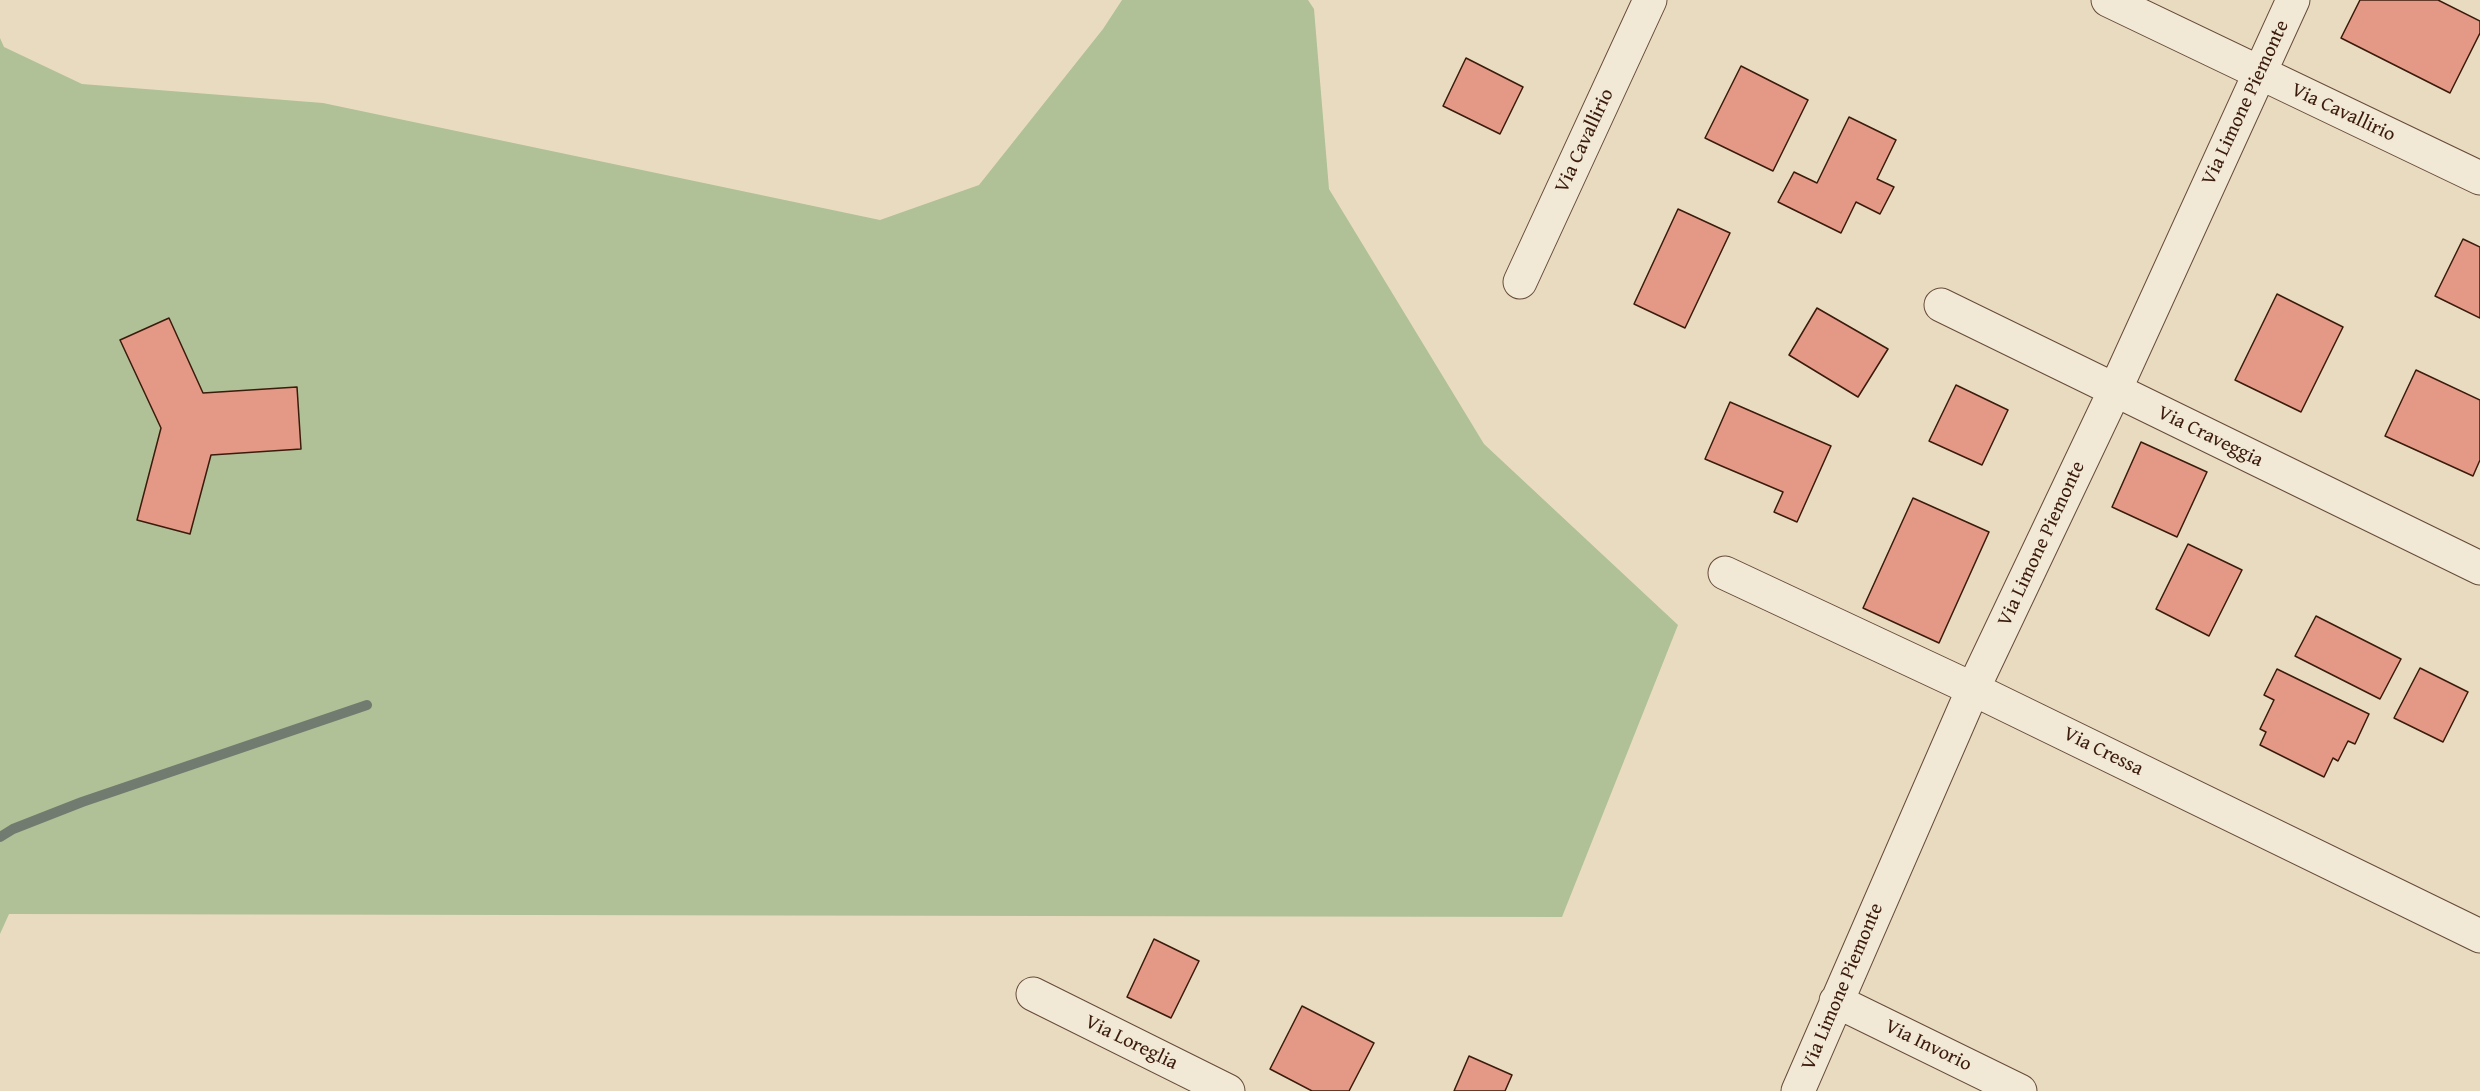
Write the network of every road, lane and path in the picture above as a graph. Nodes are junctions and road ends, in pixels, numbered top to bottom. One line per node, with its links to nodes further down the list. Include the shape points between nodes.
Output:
1 (1650, 0): 6 (street, Via Cavallirio)
2 (2108, 0): 4 (street, Via Cavallirio)
3 (2293, 0): 4 (street, Via Limone Piemonte)
4 (2259, 74): 5 (street, Via Cavallirio); 8 (street, Via Limone Piemonte)
5 (2480, 178)
6 (1520, 282)
7 (1941, 305): 8 (street, Via Craveggia)
8 (2115, 390): 9 (street, Via Craveggia); 11 (street, Via Limone Piemonte)
9 (2480, 568)
10 (1725, 573): 11 (street, Via Cressa)
11 (1973, 689): 12 (street, Via Cressa); 14 (street, Via Limone Piemonte)
12 (2480, 936)
13 (1033, 994): 15 (street, Via Loreglia)
14 (1836, 1001): 16 (street, Via Limone Piemonte); 17 (street, Via Invorio)
15 (1228, 1091)
16 (1798, 1091)
17 (2020, 1091)

